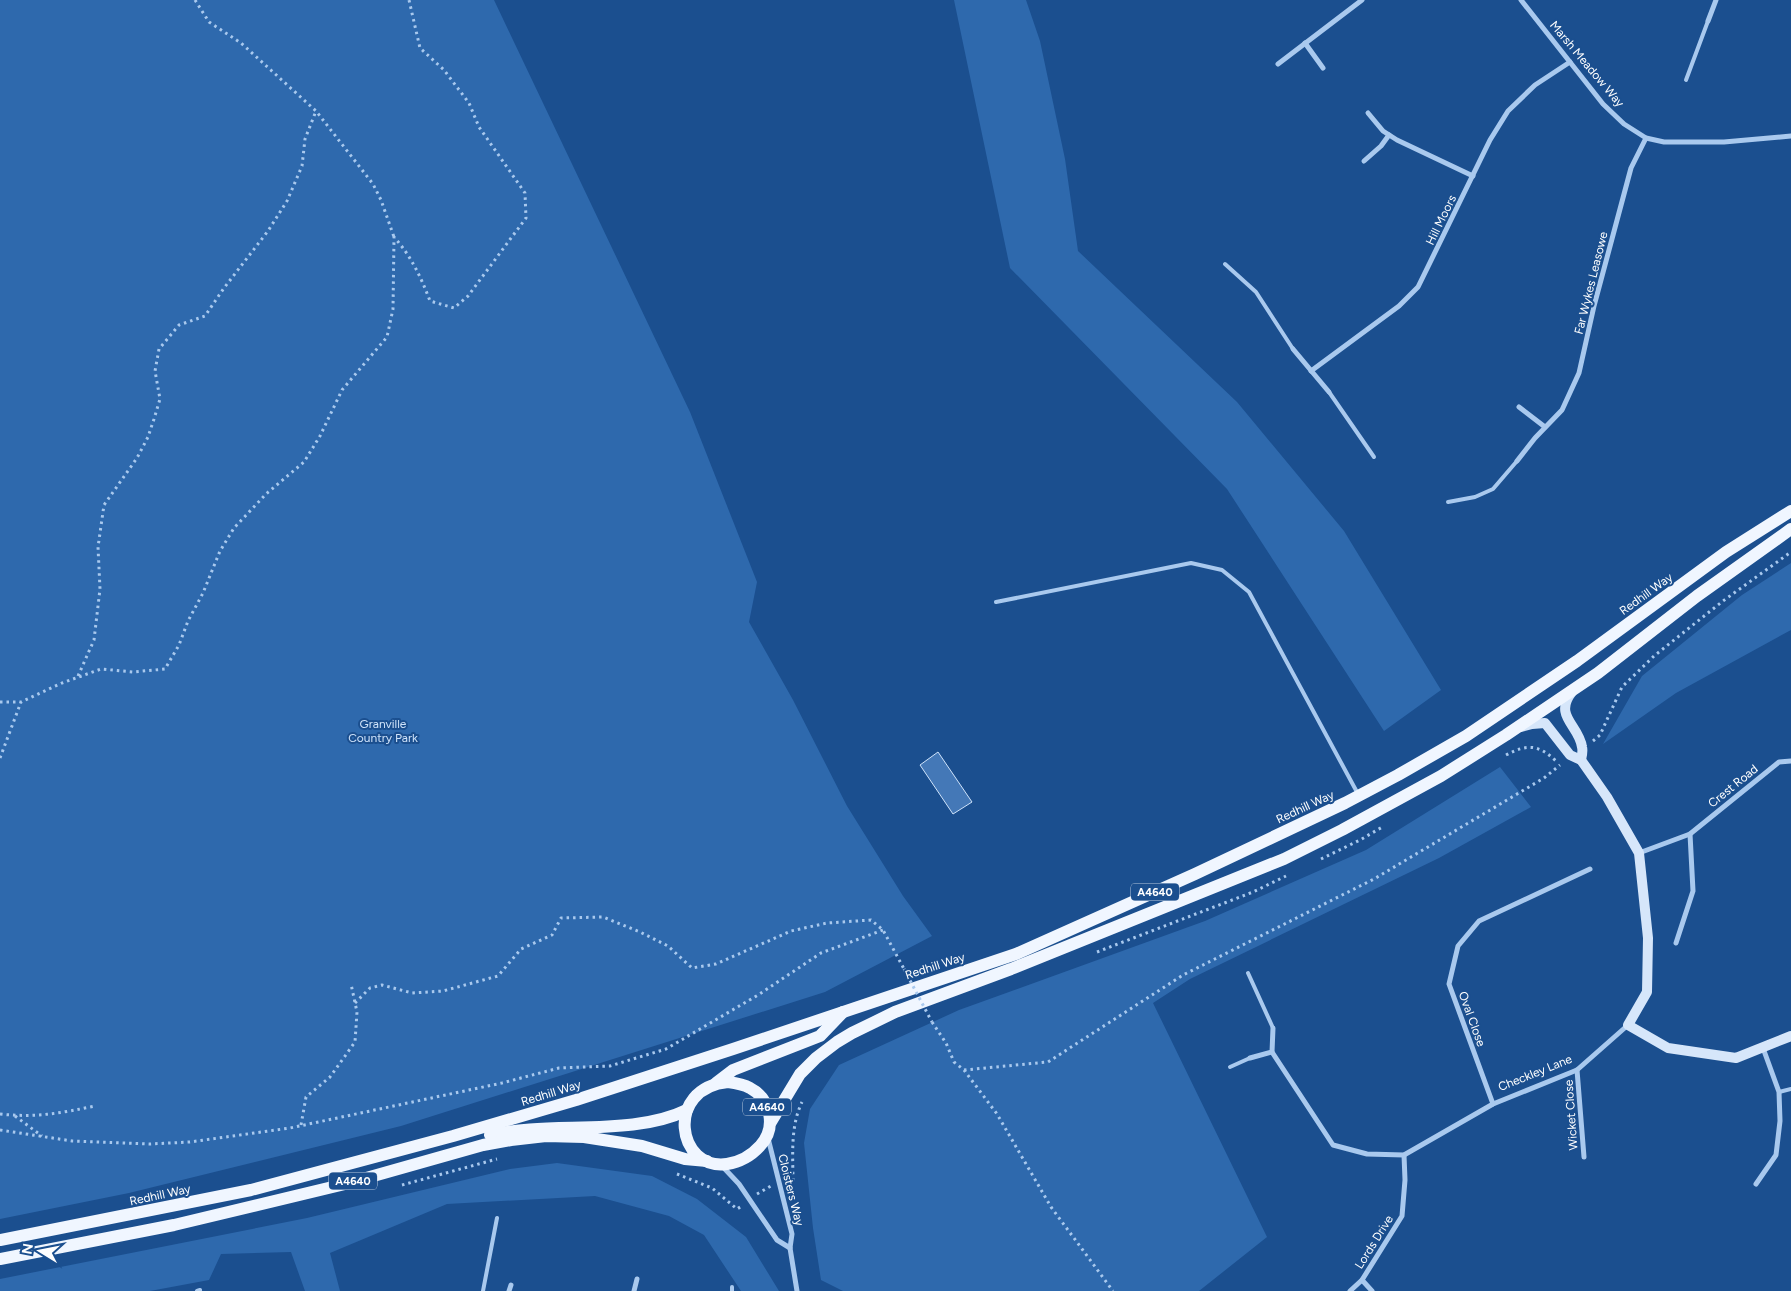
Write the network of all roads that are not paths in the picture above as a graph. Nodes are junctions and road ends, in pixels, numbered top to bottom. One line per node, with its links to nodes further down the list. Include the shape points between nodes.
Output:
1 (1362, 0): 5 (street)
2 (1521, 0): 6 (street, Marsh Meadow Way)
3 (1716, 0): 4 (street)
4 (1708, 21): 9 (lane)
5 (1305, 43): 7 (street); 8 (street)
6 (1570, 62): 13 (street, Marsh Meadow Way, via 1624,124); 15 (street, Hill Moors, via 1535,85 1508,111)
7 (1278, 64)
8 (1323, 68)
9 (1686, 80)
10 (1368, 113): 11 (street)
11 (1389, 135): 14 (street); 15 (street)
12 (1791, 136): 13 (street, Marsh Meadow Way, via 1724,142 1664,142)
13 (1646, 138): 21 (street, Far Wykes Leasowe, via 1631,168 1579,372 1562,410)
14 (1364, 161)
15 (1473, 176): 18 (street, Hill Moors, via 1418,287 1399,306)
16 (1225, 264): 17 (lane, via 1256,292)
17 (1294, 349): 18 (street)
18 (1311, 371): 19 (street)
19 (1329, 392): 22 (lane)
20 (1519, 407): 21 (street)
21 (1545, 427): 23 (street, Far Wykes Leasowe)
22 (1374, 457)
23 (1517, 461): 24 (lane, via 1493,489 1475,497)
24 (1448, 502)
25 (1791, 511): 32 (main road, Redhill Way / A4640, via 1726,552 1577,661 1466,736)
26 (1791, 529): 28 (main road, A4640)
27 (996, 602): 32 (lane, via 1191,563 1222,570 1249,592)
28 (1575, 689): 29 (main road, A4640); 30 (street, Checkley Lane, via 1566,700 1564,709 1582,746)
29 (1518, 728): 30 (street, Checkley Lane, via 1545,723 1570,755); 52 (main road, A4640, via 1441,776 1284,859 1012,969 895,1012 852,1033 816,1058 800,1074)
30 (1581, 760): 34 (street, Checkley Lane)
31 (1791, 761): 33 (street, Crest Road, via 1779,762)
32 (1359, 796): 38 (main road, Redhill Way / A4640, via 1196,874 1016,954)
33 (1690, 834): 34 (street, Crest Road); 36 (street, via 1693,891)
34 (1639, 853): 39 (street, Checkley Lane, via 1648,938 1647,992)
35 (1590, 869): 50 (street, Oval Close, via 1479,920 1458,946 1449,984)
36 (1676, 943)
37 (1248, 973): 40 (lane)
38 (844, 1010): 47 (main road, A4640, via 820,1036 733,1070); 53 (main road, Redhill Way / A4640, via 604,1091)
39 (1628, 1026): 42 (street, via 1668,1048 1736,1058); 46 (street, Checkley Lane)
40 (1273, 1028): 43 (street)
41 (1791, 1036): 42 (street)
42 (1763, 1048): 49 (street)
43 (1272, 1052): 44 (street); 55 (street, via 1333,1145 1367,1154)
44 (1250, 1058): 45 (lane)
45 (1230, 1067)
46 (1578, 1070): 50 (street, Checkley Lane); 56 (street, Wicket Close)
47 (716, 1083): 51 (main road, A4640, via 699,1092); 52 (main road, A4640, via 739,1083 755,1091 766,1102)
48 (1791, 1089): 49 (lane)
49 (1779, 1092): 59 (street, via 1776,1155)
50 (1493, 1104): 55 (street, Checkley Lane)
51 (687, 1110): 53 (main road, A4640, via 639,1123 518,1130 476,1138); 57 (main road, via 687,1140)
52 (771, 1122): 54 (main road, A4640)
53 (453, 1136): 61 (main road, Redhill Way / A4640, via 250,1190)
54 (768, 1136): 58 (main road, A4640, via 748,1157); 62 (street, Cloisters Way, via 792,1234)
55 (1404, 1155): 65 (street, Lords Drive, via 1402,1216)
56 (1584, 1157)
57 (707, 1162): 58 (main road, A4640); 63 (main road, A4640, via 642,1146 584,1137 546,1136 511,1140 174,1225)
58 (721, 1165): 62 (street, via 739,1184 777,1240)
59 (1756, 1184)
60 (497, 1218): 66 (lane)
61 (0, 1240)
62 (790, 1248): 68 (street, Cloisters Way)
63 (0, 1260)
64 (637, 1280): 67 (street)
65 (1362, 1280): 69 (street, Lords Drive); 70 (street, Lords Drive)
66 (483, 1291)
67 (634, 1291)
68 (797, 1291)
69 (1350, 1291)
70 (1372, 1291)

